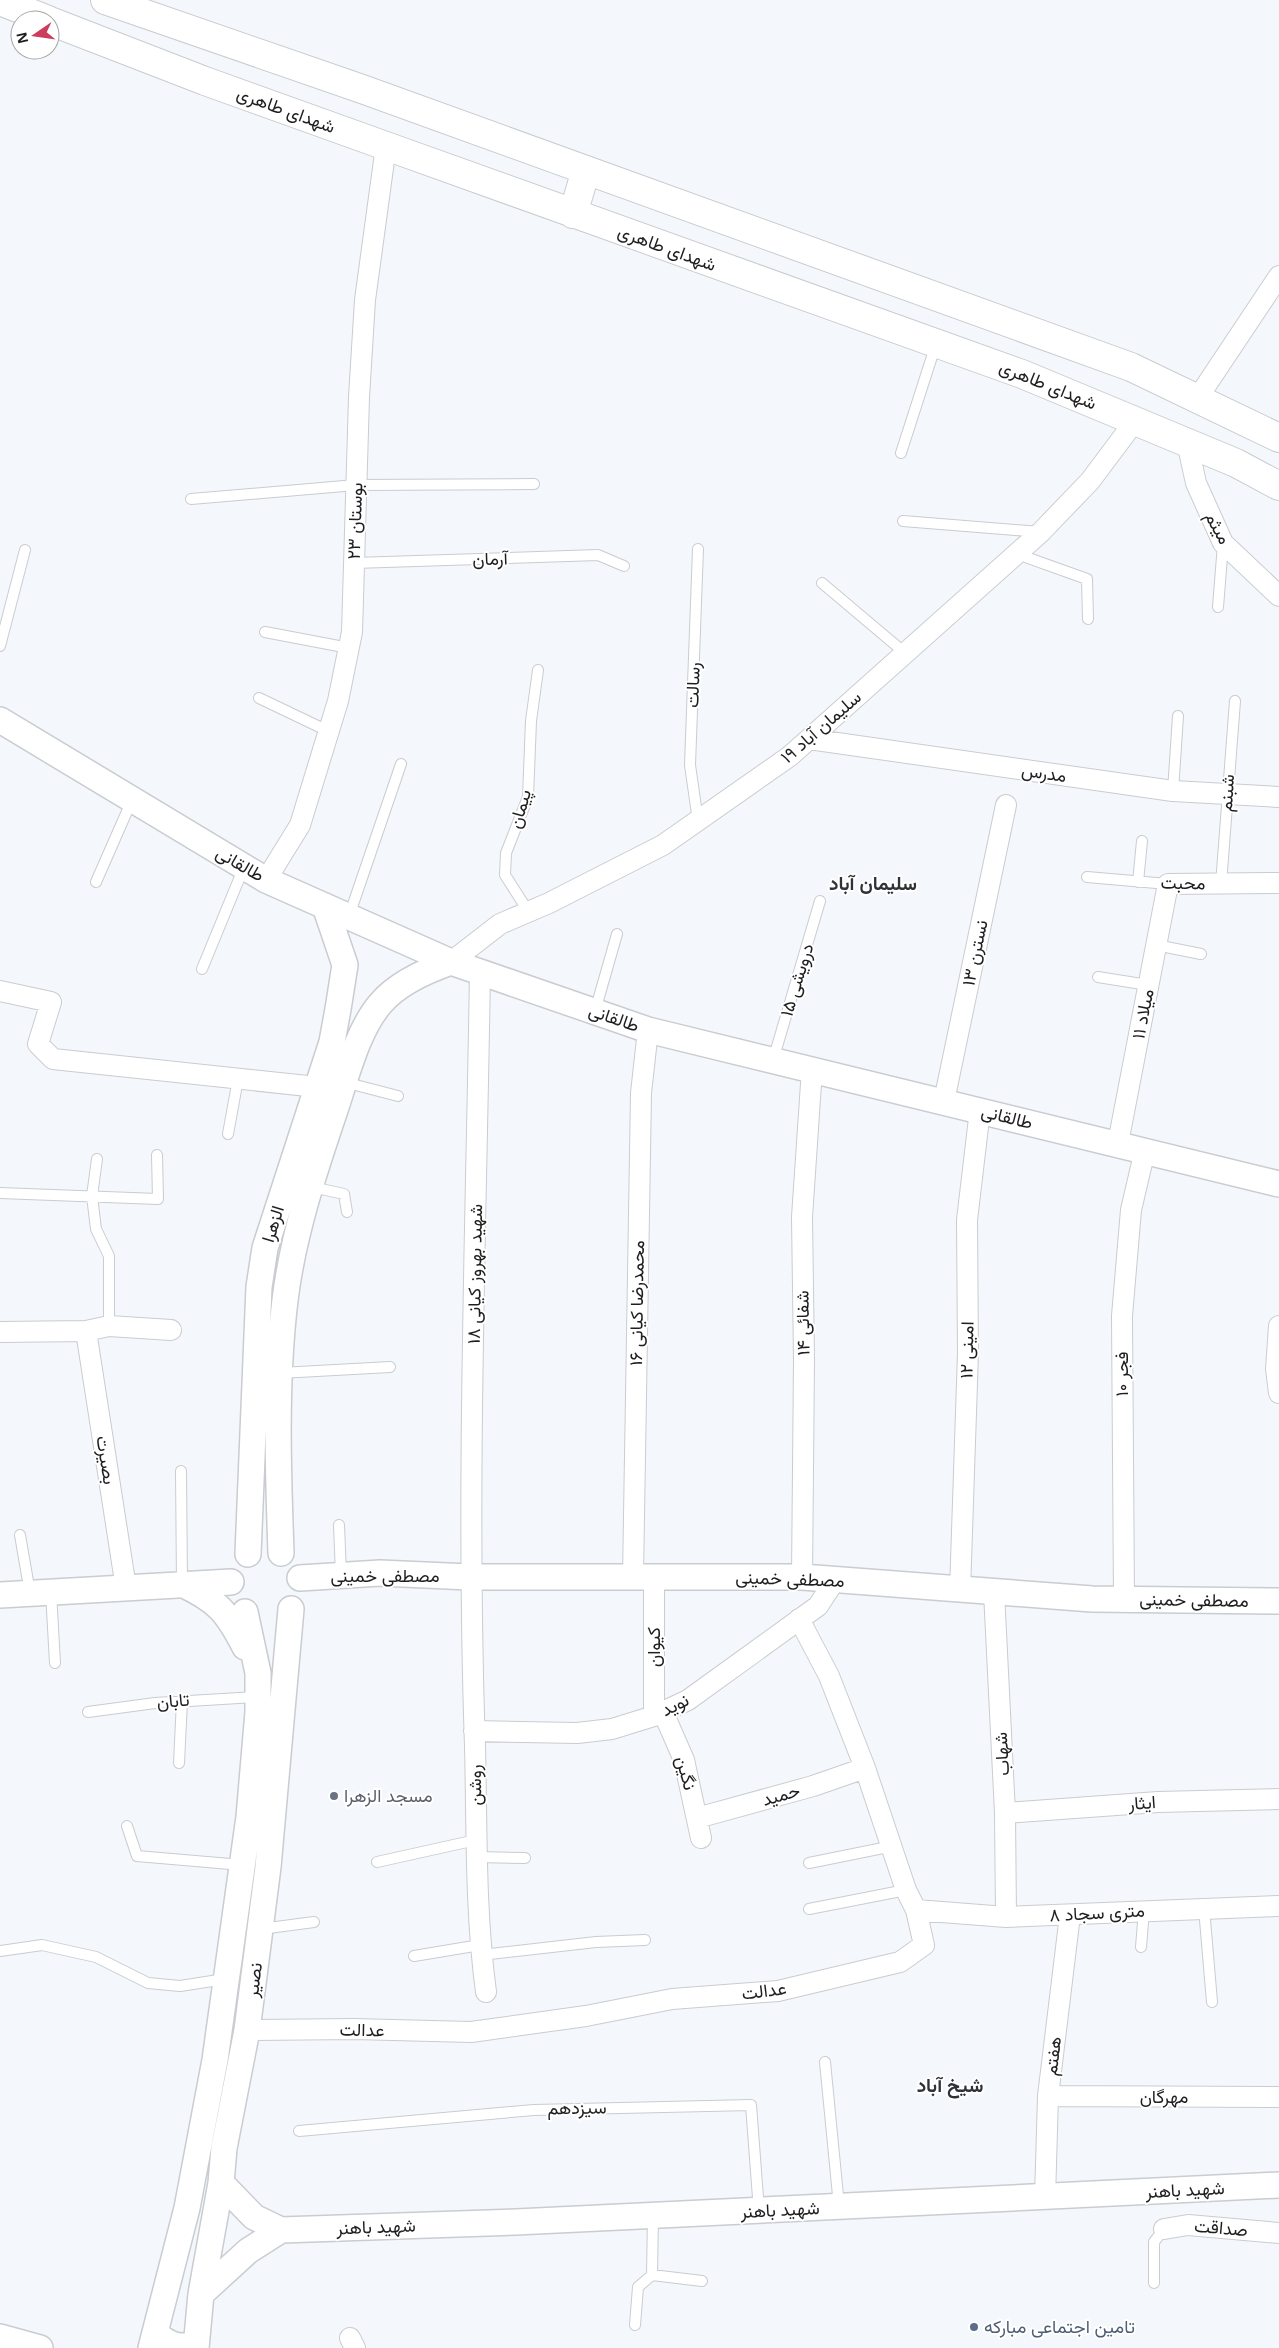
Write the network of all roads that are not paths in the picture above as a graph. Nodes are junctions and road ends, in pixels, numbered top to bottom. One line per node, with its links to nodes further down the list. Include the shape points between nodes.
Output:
1 (104, 0): 6 (main road)
2 (0, 1): 3 (main road, شهدای طاهری)
3 (23, 10)
4 (60, 24): 5 (main road, شهدای طاهری)
5 (386, 146): 7 (main road, شهدای طاهری); 16 (street, بوستان ۲۳, via 365,300)
6 (586, 170): 7 (main road); 10 (main road, via 1131,367)
7 (573, 214): 9 (main road, شهدای طاهری)
8 (1279, 276): 10 (street)
9 (936, 343): 11 (main road, شهدای طاهری, via 1022,374); 14 (lane)
10 (1196, 399): 12 (main road)
11 (1135, 421): 13 (main road, شهدای طاهری); 20 (street, سلیمان آباد ۱۹, via 1090,482)
12 (1279, 438)
13 (1187, 442): 17 (main road, شهدای طاهری); 21 (street, میثم, via 1196,483)
14 (901, 453)
15 (534, 484): 16 (lane)
16 (356, 485): 18 (lane); 25 (street, بوستان ۲۳)
17 (1279, 486)
18 (191, 499)
19 (903, 521): 20 (lane)
20 (1041, 532): 24 (street, سلیمان آباد ۱۹)
21 (1223, 543): 28 (street, میثم); 29 (lane)
22 (698, 549): 48 (lane, رسالت, via 690,764)
23 (25, 550): 32 (lane)
24 (1017, 554): 30 (lane, via 1087,579); 34 (street, سلیمان آباد ۱۹)
25 (354, 563): 26 (lane, آرمان, via 598,555); 33 (street, بوستان ۲۳, via 352,632)
26 (624, 566)
27 (822, 583): 34 (lane)
28 (1279, 596)
29 (1218, 607)
30 (1088, 619)
31 (265, 632): 33 (lane)
32 (0, 646)
33 (348, 648): 40 (street, بوستان ۲۳, via 338,701)
34 (905, 653): 41 (street, سلیمان آباد ۱۹)
35 (538, 670): 60 (lane, پیمان, via 531,721 528,797 506,853 505,875)
36 (259, 698): 40 (lane)
37 (1235, 701): 44 (lane, شبنم)
38 (1178, 716): 43 (lane)
39 (0, 720): 46 (street, طالقانی)
40 (328, 731): 52 (street, بوستان ۲۳, via 300,825)
41 (809, 739): 43 (street, مدرس); 48 (street, سلیمان آباد ۱۹)
42 (401, 764): 61 (lane)
43 (1173, 791): 44 (street, مدرس)
44 (1227, 794): 45 (street, مدرس); 57 (lane, شبنم)
45 (1279, 798)
46 (132, 800): 50 (street, طالقانی); 53 (lane)
47 (1006, 805): 81 (street, نسترن ۱۳)
48 (698, 821): 60 (street, سلیمان آباد ۱۹, via 663,845)
49 (1142, 841): 54 (lane)
50 (244, 867): 52 (street, طالقانی); 66 (lane)
51 (1087, 877): 54 (lane, محبت)
52 (266, 880): 59 (street, طالقانی)
53 (96, 882)
54 (1138, 882): 56 (lane, محبت)
55 (1279, 883): 57 (street, محبت)
56 (1168, 884): 57 (street, محبت); 63 (street, میلاد ۱۱)
57 (1221, 884)
58 (820, 901): 75 (lane, درویشی ۱۵)
59 (325, 906): 61 (street, طالقانی); 71 (street, الزهرا, via 345,965)
60 (528, 912): 65 (street, سلیمان آباد ۱۹, via 500,924)
61 (349, 916): 65 (street, طالقانی)
62 (617, 934): 72 (lane)
63 (1156, 945): 64 (lane); 69 (street, میلاد ۱۱)
64 (1201, 954)
65 (452, 962): 67 (street, طالقانی); 73 (street, الزهرا, via 421,972 381,1002)
66 (202, 969)
67 (480, 972): 72 (street, طالقانی); 109 (street, شهید بهروز کیانی ۱۸)
68 (1098, 977): 69 (lane)
69 (1148, 985): 84 (street, میلاد ۱۱)
70 (0, 991): 77 (street, via 50,1002 38,1044 53,1059)
71 (338, 1009): 73 (street, via 352,1005 358,1008); 79 (street, الزهرا, via 332,1042)
72 (595, 1012): 74 (street, طالقانی)
73 (366, 1025): 78 (street, الزهرا)
74 (648, 1030): 75 (street, طالقانی); 110 (street, محمدرضا کیانی ۱۶, via 641,1093)
75 (773, 1060): 76 (street, طالقانی)
76 (812, 1070): 81 (street, طالقانی); 111 (street, شفائی ۱۴, via 802,1216)
77 (238, 1079): 79 (street); 83 (lane)
78 (344, 1082): 80 (lane); 89 (street, الزهرا)
79 (317, 1087): 102 (street, الزهرا, via 263,1258 259,1287)
80 (398, 1096)
81 (944, 1101): 82 (street, طالقانی)
82 (980, 1110): 84 (street, طالقانی); 117 (street, امینی ۱۲, via 967,1220 968,1353)
83 (228, 1134)
84 (1118, 1143): 85 (street, طالقانی)
85 (1145, 1150): 88 (street, طالقانی); 121 (street, فجر ۱۰, via 1131,1210 1122,1316)
86 (156, 1155): 91 (lane, via 158,1199)
87 (97, 1159): 91 (lane)
88 (1279, 1184)
89 (312, 1187): 92 (lane, via 344,1194); 99 (street, الزهرا, via 285,1300)
90 (0, 1193): 91 (lane)
91 (92, 1196): 93 (lane, via 96,1229 109,1256)
92 (347, 1212)
93 (109, 1326): 95 (street); 96 (street)
94 (1279, 1326): 100 (street, via 1276,1369)
95 (171, 1330)
96 (86, 1331): 97 (street); 116 (street, بصیرت)
97 (0, 1332)
98 (390, 1367): 99 (lane)
99 (280, 1373): 103 (street, الزهرا)
100 (1279, 1393)
101 (181, 1471): 115 (lane)
102 (251, 1500): 103 (street, via 261,1514 271,1514); 107 (street, الزهرا)
103 (280, 1507): 106 (street, الزهرا)
104 (339, 1525): 108 (lane)
105 (20, 1535): 119 (lane)
106 (281, 1552): 107 (street, via 264,1549); 112 (street, via 294,1563)
107 (248, 1554): 114 (street, via 236,1566)
108 (341, 1575): 109 (street, مصطفی خمینی, via 380,1573); 112 (street, مصطفی خمینی)
109 (470, 1577): 110 (street, مصطفی خمینی); 132 (street, روشن)
110 (643, 1577): 111 (street, مصطفی خمینی); 131 (street, کیوان)
111 (802, 1577): 113 (street, مصطفی خمینی)
112 (300, 1578): 123 (street, via 300,1595)
113 (835, 1580): 117 (street, مصطفی خمینی); 125 (street, نوید, via 818,1606)
114 (231, 1582): 115 (street); 124 (street, via 234,1599)
115 (182, 1584): 116 (street); 128 (street, via 206,1595 224,1611)
116 (126, 1588): 119 (street)
117 (960, 1591): 118 (street, مصطفی خمینی)
118 (994, 1592): 121 (street, مصطفی خمینی); 136 (street, شهاب)
119 (40, 1593): 120 (street); 126 (lane)
120 (0, 1595)
121 (1124, 1599): 122 (street, مصطفی خمینی)
122 (1279, 1601)
123 (291, 1609): 124 (street, via 276,1618 260,1619); 127 (street, نصیر)
124 (245, 1612): 128 (street)
125 (799, 1619): 131 (street, نوید, via 688,1700); 134 (street, عدالت, via 830,1676)
126 (55, 1663)
127 (286, 1676): 128 (street, via 273,1668); 154 (street, نصیر)
128 (258, 1685): 129 (lane, تابان); 144 (street, via 249,1817)
129 (182, 1700): 130 (lane, تابان); 133 (lane)
130 (88, 1712)
131 (658, 1714): 132 (street, نوید, via 612,1729 577,1733); 138 (street, نگین, via 684,1760)
132 (474, 1730): 140 (street, روشن)
133 (179, 1763)
134 (865, 1768): 138 (street, حمید); 139 (street, عدالت)
135 (1279, 1799): 136 (street, ایثار, via 1158,1802)
136 (1005, 1813): 152 (street, شهاب)
137 (127, 1826): 144 (lane, via 137,1856)
138 (699, 1828)
139 (892, 1846): 143 (lane); 145 (street, عدالت)
140 (476, 1848): 141 (lane); 142 (lane); 157 (street, روشن)
141 (525, 1858)
142 (377, 1862)
143 (809, 1863)
144 (242, 1865): 160 (street)
145 (906, 1890): 148 (lane); 149 (street, عدالت)
146 (1279, 1907): 147 (street, ۸ متری سجاد)
147 (1204, 1908): 150 (street, ۸ متری سجاد); 162 (lane)
148 (809, 1909)
149 (916, 1910): 152 (street, ۸ متری سجاد); 163 (street, عدالت, via 924,1945 900,1962 778,1991 672,1999 586,2016 471,2032)
150 (1144, 1910): 151 (street, ۸ متری سجاد); 156 (lane)
151 (1070, 1916): 152 (street, ۸ متری سجاد); 167 (street, هفتم)
152 (1006, 1917)
153 (314, 1922): 154 (lane)
154 (260, 1929): 163 (street, نصیر)
155 (645, 1940): 157 (lane)
156 (1141, 1947)
157 (481, 1950): 159 (lane); 161 (street, روشن)
158 (0, 1951): 160 (lane, نصیر, via 42,1945 96,1957 148,1983 180,1986)
159 (414, 1956)
160 (226, 1978): 164 (street)
161 (486, 1992)
162 (1212, 2002)
163 (247, 2030): 166 (street, نصیر)
164 (215, 2060): 166 (street); 185 (street, via 187,2208)
165 (825, 2062): 173 (lane)
166 (240, 2066): 170 (street, نصیر, via 224,2148)
167 (1048, 2096): 168 (street, مهرگان); 172 (street, هفتم)
168 (1279, 2097)
169 (299, 2130): 174 (lane, سیزدهم, via 534,2110 751,2106)
170 (221, 2183): 177 (street, via 254,2217); 182 (street, نصیر)
171 (1279, 2185): 172 (street, شهید باهنر)
172 (1045, 2198): 173 (street, شهید باهنر)
173 (840, 2207): 174 (street, شهید باهنر)
174 (759, 2211): 175 (street, شهید باهنر)
175 (653, 2216): 177 (street, شهید باهنر); 179 (lane)
176 (1164, 2229): 178 (street, صداقت, via 1188,2225); 181 (lane, via 1154,2242)
177 (281, 2230): 182 (street, via 248,2251)
178 (1279, 2233)
179 (652, 2275): 180 (lane); 183 (lane, via 638,2287)
180 (702, 2281)
181 (1154, 2283)
182 (201, 2294): 186 (street, نصیر)
183 (635, 2326)
184 (0, 2337): 187 (street)
185 (154, 2341): 186 (street, via 181,2348)
186 (195, 2347)
187 (40, 2348)

